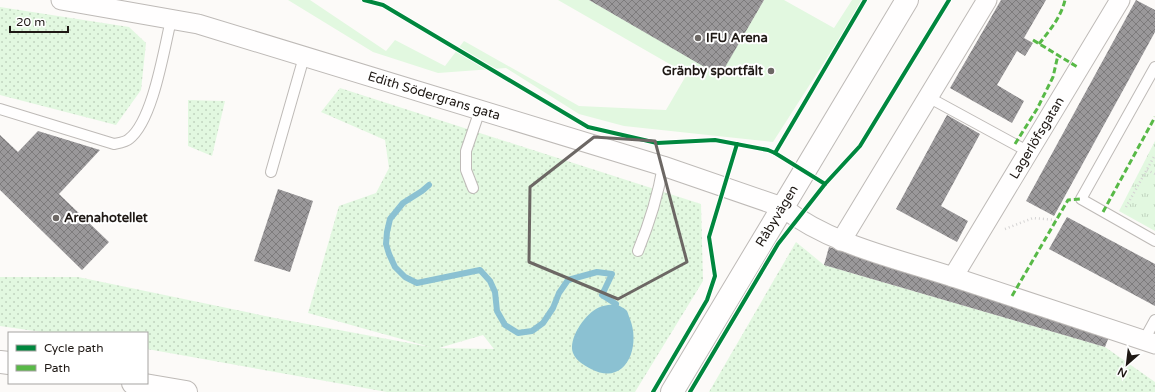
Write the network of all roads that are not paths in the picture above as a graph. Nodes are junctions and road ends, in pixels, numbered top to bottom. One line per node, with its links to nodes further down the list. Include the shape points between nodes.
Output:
1 (61, 0): 5 (street, Edith Södergrans gata)
2 (907, 0): 15 (main road, Råbyvägen)
3 (987, 0): 8 (street)
4 (1120, 0): 11 (street, Lagerlöfsgatan)
5 (171, 20): 6 (street, Edith Södergrans gata, via 198,24); 9 (lane, via 153,97 140,126 129,140 114,144)
6 (304, 57): 10 (street, Edith Södergrans gata); 13 (lane)
7 (1155, 67): 17 (lane, via 1081,199)
8 (928, 97): 11 (lane); 16 (street)
9 (0, 109)
10 (480, 110): 12 (street, Edith Södergrans gata); 14 (lane, via 466,151 466,170)
11 (1029, 152): 19 (street, Lagerlöfsgatan)
12 (663, 166): 15 (street, Edith Södergrans gata); 18 (lane, via 649,225)
13 (271, 172)
14 (473, 188)
15 (790, 214): 16 (street); 24 (main road, Råbyvägen)
16 (841, 241): 19 (street)
17 (1155, 241)
18 (638, 251)
19 (953, 277): 21 (street)
20 (1155, 320): 21 (lane)
21 (1149, 342)
22 (139, 384): 23 (main road)
23 (186, 392)
24 (672, 392)

